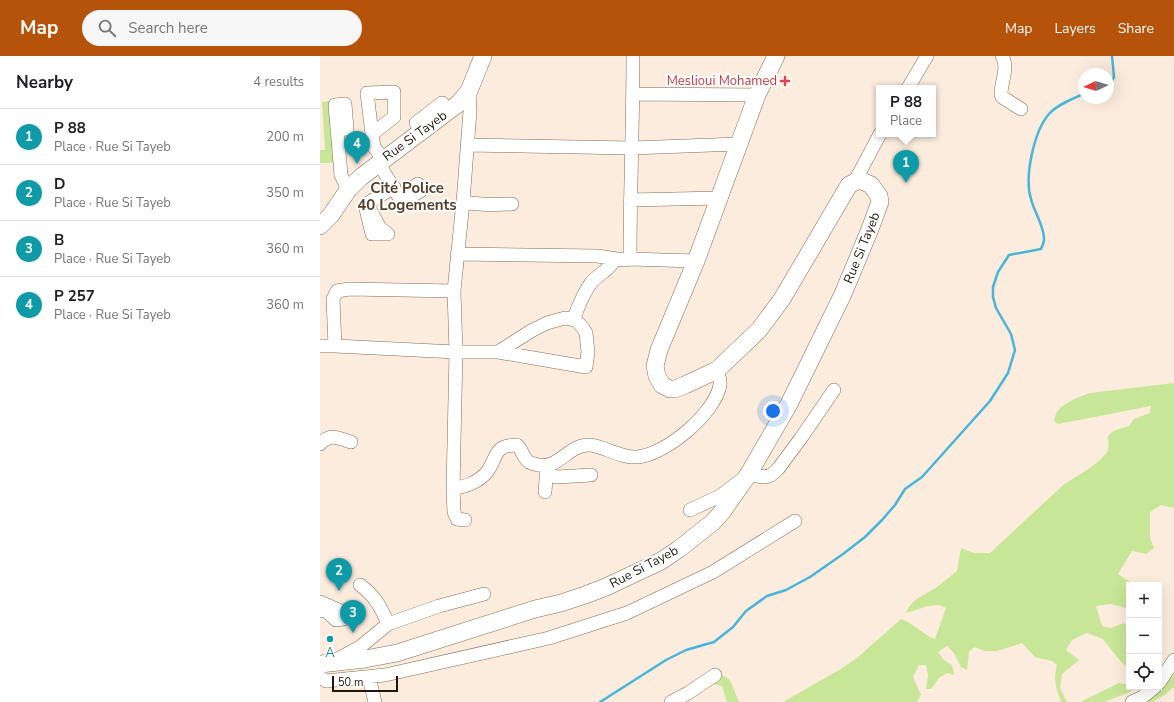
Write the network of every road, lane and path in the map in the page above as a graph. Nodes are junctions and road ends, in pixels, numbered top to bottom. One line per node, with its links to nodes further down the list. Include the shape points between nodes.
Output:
1 (483, 56): 7 (main road, Rue Si Tayeb)
2 (632, 56): 8 (street)
3 (776, 56): 9 (main road)
4 (927, 56): 6 (street)
5 (1002, 56): 10 (street, via 1005,65 1000,94)
6 (910, 85)
7 (469, 91): 15 (street); 17 (main road, Rue Si Tayeb, via 459,103)
8 (633, 94): 9 (street); 16 (street)
9 (757, 95): 14 (main road)
10 (1021, 109)
11 (337, 130): 19 (street, via 341,175)
12 (372, 134): 17 (street, via 374,147)
13 (878, 137): 18 (street)
14 (738, 144): 16 (street); 20 (main road)
15 (467, 145): 16 (street); 22 (street)
16 (632, 148): 21 (street)
17 (381, 161): 19 (main road, Rue Si Tayeb); 23 (street, via 396,192)
18 (855, 181): 36 (main road, via 850,185 782,298 759,330); 42 (main road, Rue Si Tayeb, via 871,185 879,196 879,205 843,294 789,404)
19 (348, 190): 25 (main road, Rue Si Tayeb)
20 (719, 198): 21 (street); 29 (main road)
21 (630, 200): 28 (street)
22 (463, 202): 24 (street); 26 (street)
23 (367, 204)
24 (512, 204)
25 (320, 226)
26 (457, 254): 27 (street, via 597,256); 30 (street)
27 (615, 259): 28 (street); 31 (street, via 591,283)
28 (630, 259): 29 (street)
29 (696, 261): 36 (main road, via 659,350 655,372 662,385 675,389)
30 (454, 291): 33 (street, via 337,291 333,299); 34 (street)
31 (574, 320): 35 (street, via 564,318 547,323); 35 (street, via 580,323 586,332 586,367)
32 (320, 346): 33 (street)
33 (335, 346): 34 (street)
34 (456, 352): 35 (street); 43 (street)
35 (498, 352)
36 (717, 370): 40 (street, via 720,384 704,416 665,448 646,456 634,457 589,445 582,446)
37 (834, 390): 42 (street, via 778,469 765,477)
38 (351, 442): 39 (street, via 335,437 325,439)
39 (320, 444)
40 (547, 470): 41 (street, via 557,477); 43 (street, via 528,462 517,445 505,446 497,452 483,475 473,483); 44 (street)
41 (591, 475)
42 (748, 475): 45 (street, via 720,496); 54 (main road, Rue Si Tayeb, via 722,512 679,549 606,587 397,653)
43 (453, 490): 46 (street, via 454,512 457,519)
44 (545, 492)
45 (690, 510)
46 (465, 520)
47 (795, 521): 57 (street, via 713,572 627,613 549,638)
48 (360, 585): 52 (street, via 369,591 379,604)
49 (484, 594): 52 (street)
50 (320, 602): 51 (street, via 345,612 343,619 336,620 324,609)
51 (320, 611)
52 (388, 624): 54 (street, via 360,647)
53 (1174, 660): 58 (street)
54 (326, 663)
55 (715, 675): 61 (street)
56 (320, 677): 57 (street, via 326,681)
57 (369, 677): 60 (street)
58 (1162, 678)
59 (1151, 690): 62 (street)
60 (375, 702)
61 (671, 702)
62 (1132, 702)

